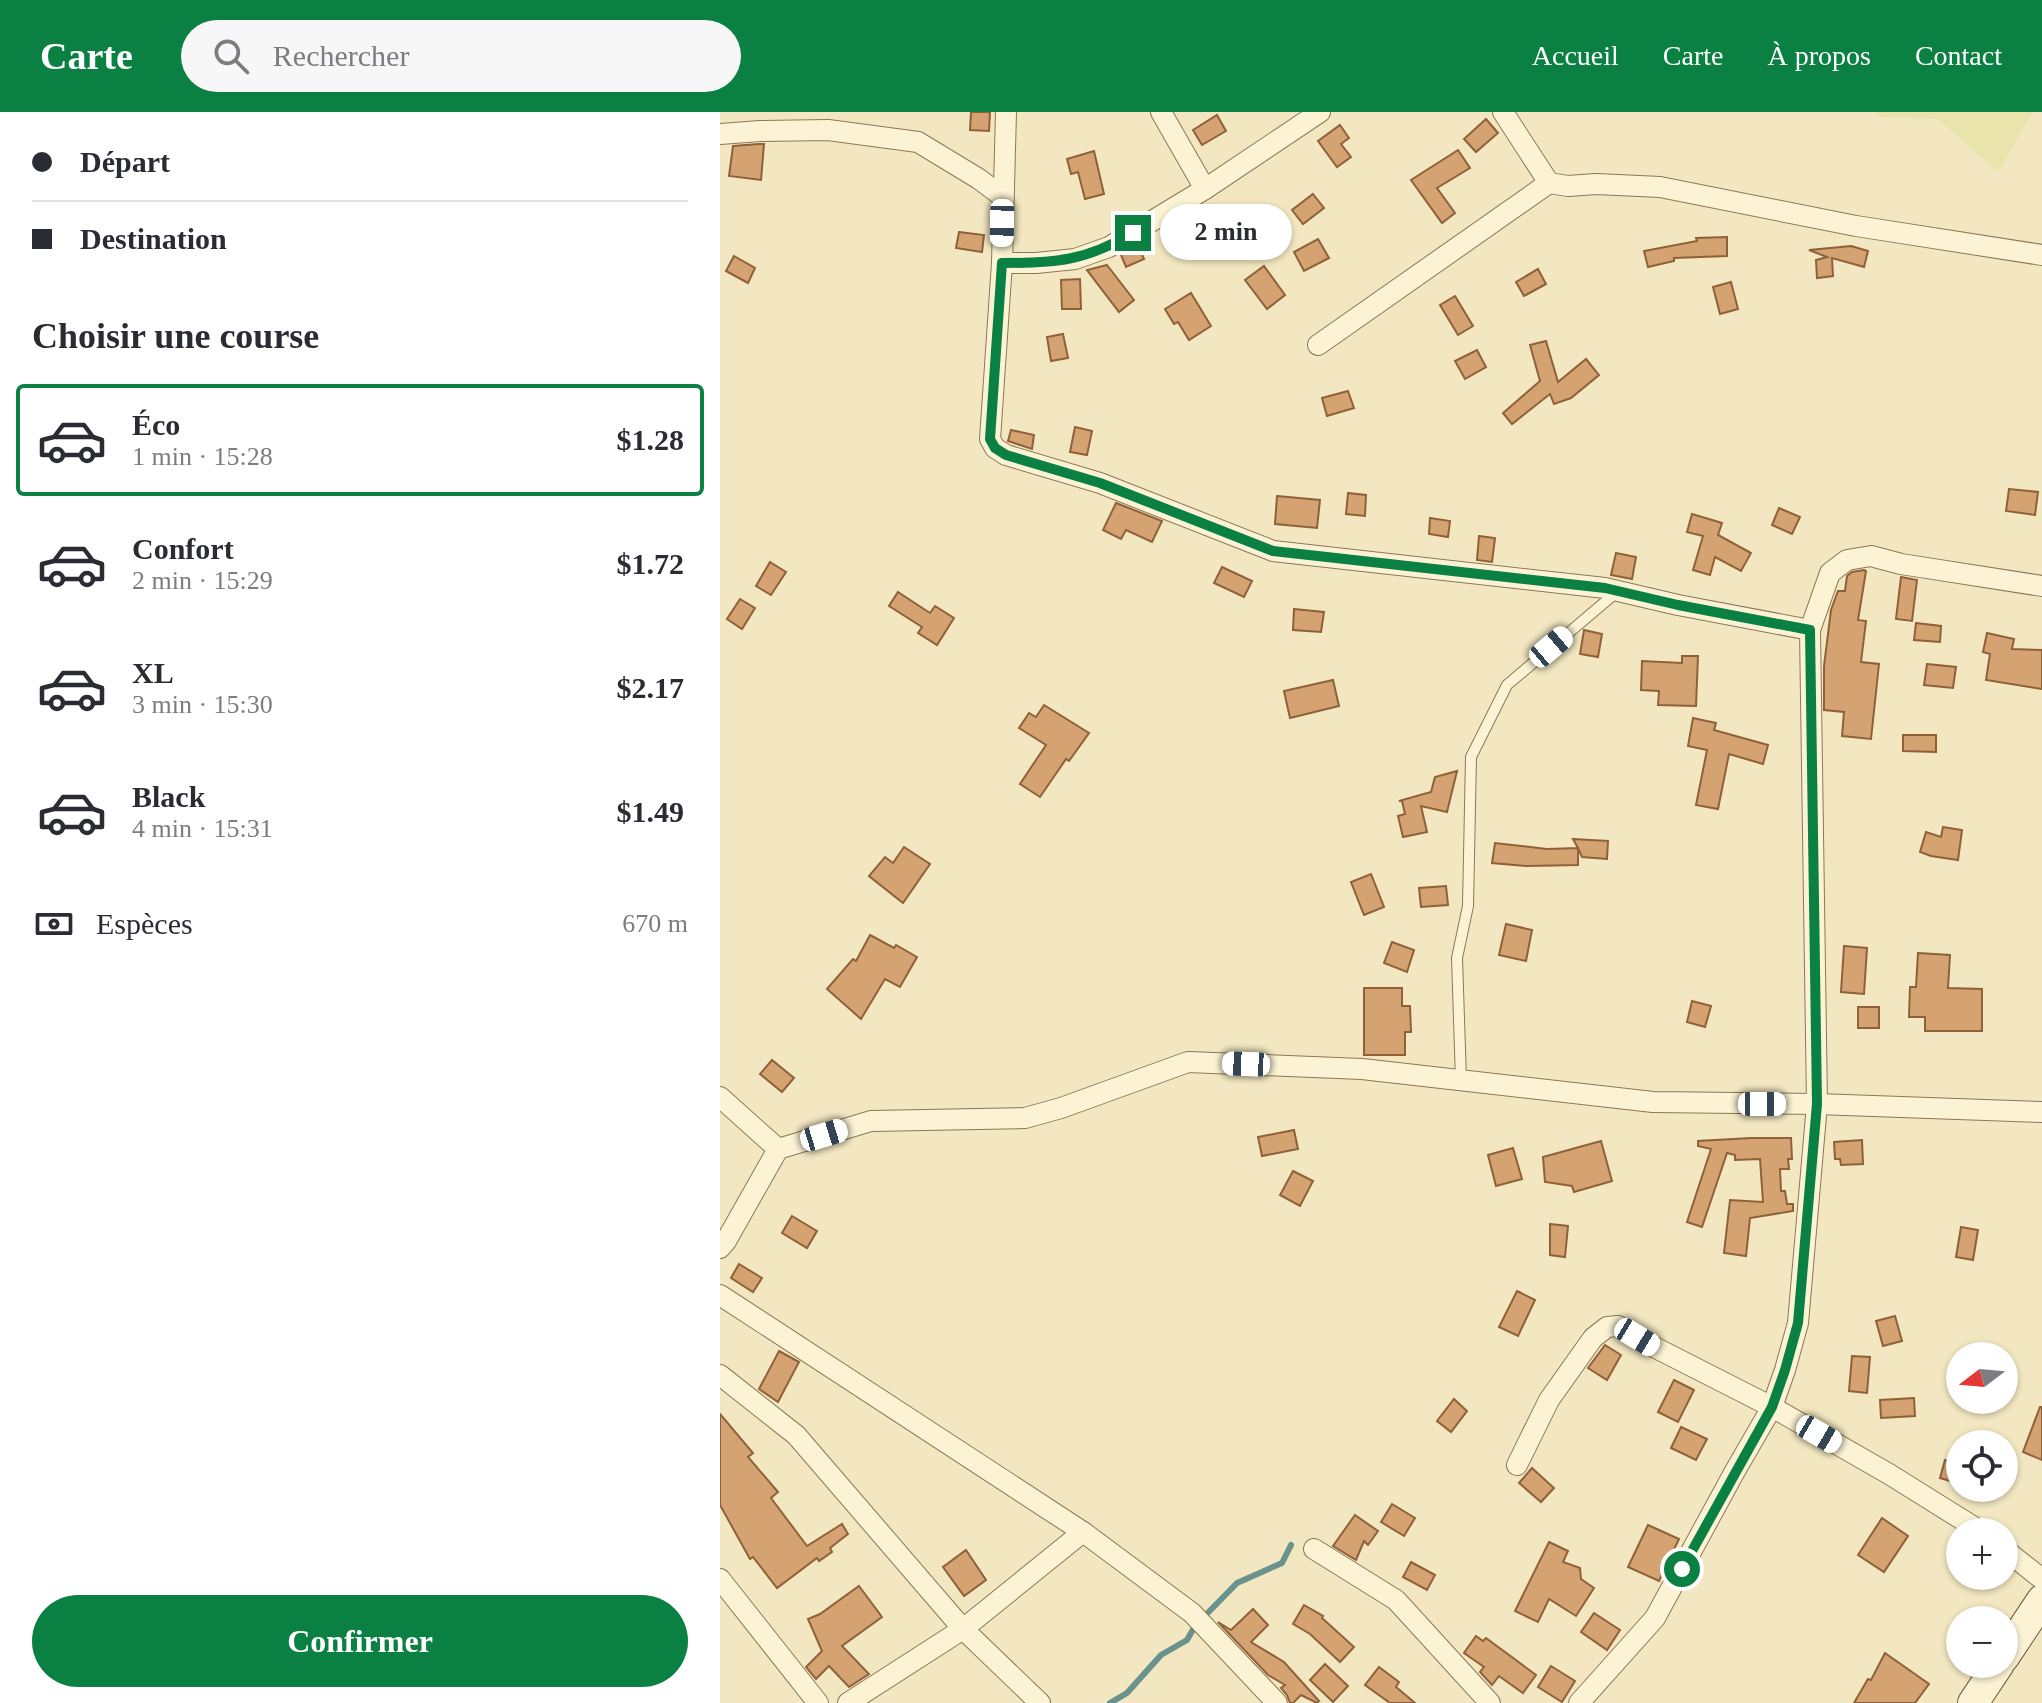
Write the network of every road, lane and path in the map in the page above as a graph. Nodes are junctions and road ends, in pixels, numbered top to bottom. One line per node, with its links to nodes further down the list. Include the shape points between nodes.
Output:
1 (1006, 112): 8 (street)
2 (1161, 112): 7 (street)
3 (1320, 112): 7 (street)
4 (1503, 112): 6 (street)
5 (720, 134): 8 (street, via 828,130 918,142)
6 (1549, 183): 9 (street, via 1660,187 1856,226); 11 (street)
7 (1205, 189): 10 (street, via 1109,247 1075,259)
8 (1003, 197): 10 (street)
9 (2042, 255)
10 (1002, 263): 13 (street, via 990,439 1006,455 1100,483 1273,551)
11 (1318, 345)
12 (2042, 586): 14 (street, via 1871,556 1847,560 1830,573)
13 (1618, 591): 14 (street); 15 (lane, via 1507,685 1471,757 1468,906 1457,958)
14 (1810, 630): 17 (street)
15 (1461, 1080): 17 (street, via 1653,1102); 19 (street, via 1362,1069 1188,1062 1025,1118 871,1121)
16 (720, 1097): 19 (street)
17 (1817, 1104): 18 (street); 23 (street, via 1798,1323)
18 (2042, 1112)
19 (778, 1149): 20 (street)
20 (720, 1248)
21 (720, 1295): 26 (street)
22 (720, 1375): 32 (street, via 796,1435)
23 (1772, 1407): 24 (street, via 1618,1326 1607,1327 1593,1338 1549,1400); 25 (street); 41 (street, via 1655,1618)
24 (1517, 1465)
25 (1960, 1518)
26 (1083, 1532): 32 (street); 40 (street, via 1198,1619)
27 (1314, 1549): 35 (street, via 1396,1600)
28 (2018, 1560): 30 (street)
29 (720, 1579): 37 (street)
30 (2042, 1579)
31 (2042, 1600): 33 (street)
32 (963, 1629): 38 (street); 39 (street)
33 (2018, 1636)
34 (1991, 1678): 36 (street)
35 (1481, 1700)
36 (1977, 1701)
37 (818, 1703)
38 (848, 1703)
39 (1040, 1703)
40 (1277, 1703)
41 (1579, 1703)

